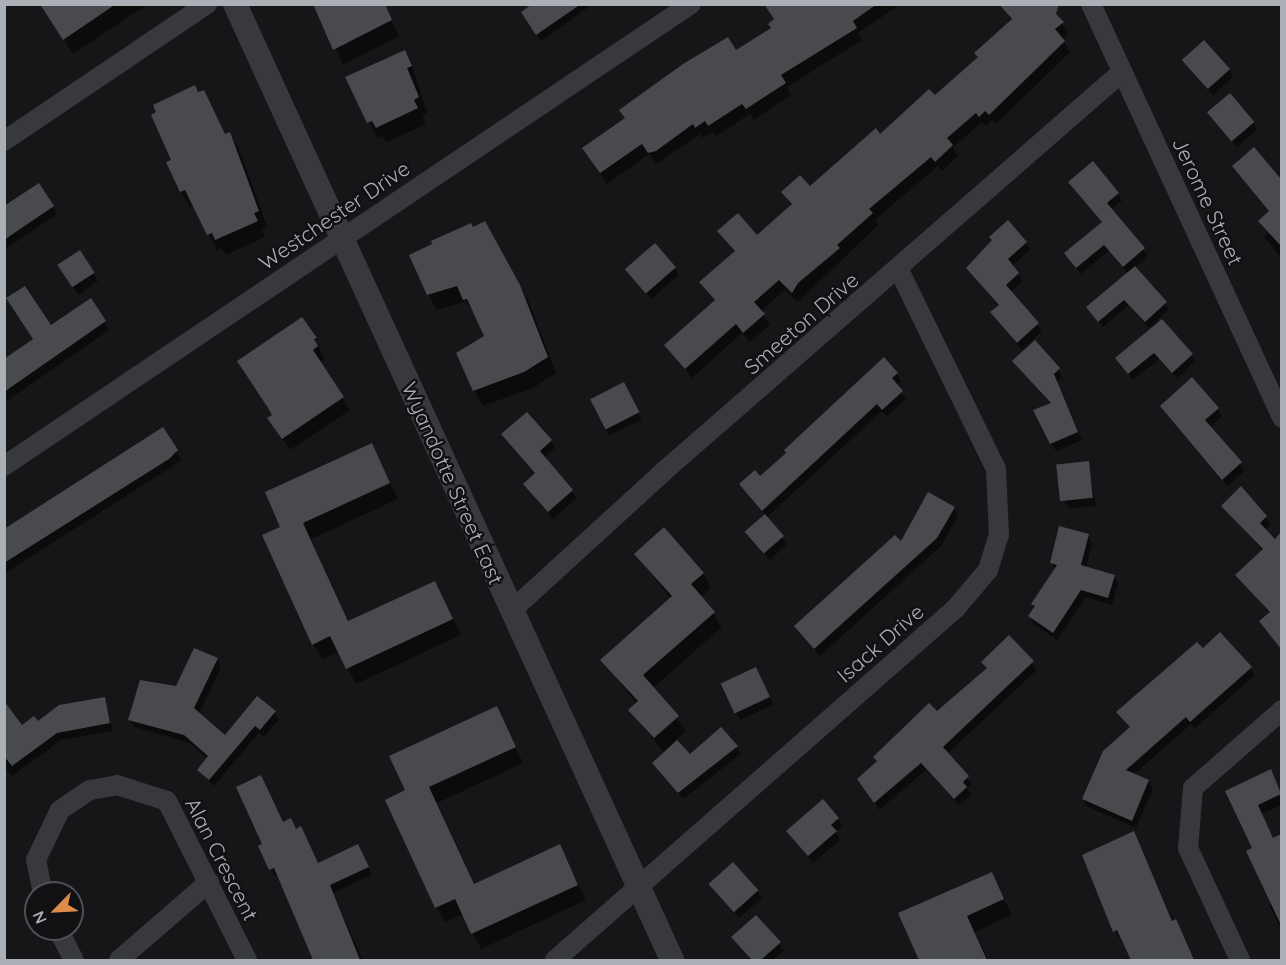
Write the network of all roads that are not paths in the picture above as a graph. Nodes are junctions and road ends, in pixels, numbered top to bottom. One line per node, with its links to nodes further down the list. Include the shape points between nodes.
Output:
1 (207, 4): 6 (street)
2 (235, 4): 7 (street, Wyandotte Street East)
3 (691, 4): 7 (street, Westchester Drive)
4 (1091, 4): 5 (street, Jerome Street)
5 (1122, 72): 8 (street, Smeeton Drive); 9 (street, Jerome Street)
6 (4, 141)
7 (342, 235): 10 (street, Westchester Drive); 11 (street, Wyandotte Street East)
8 (899, 270): 11 (street, Smeeton Drive, via 663,472); 15 (street, Isack Drive, via 996,469 999,535 988,570 956,608)
9 (1281, 417)
10 (4, 466)
11 (511, 611): 15 (street, Wyandotte Street East)
12 (1281, 710): 22 (street, via 1193,788 1188,848)
13 (40, 881): 14 (street, Alan Crescent, via 36,860 60,810 90,790 117,785 167,801)
14 (209, 882): 18 (street); 19 (street, Alan Crescent)
15 (639, 888): 20 (street, Isack Drive); 21 (street, Wyandotte Street East)
16 (64, 941): 17 (street)
17 (74, 960)
18 (119, 960)
19 (247, 960)
20 (555, 960)
21 (672, 960)
22 (1240, 960)

